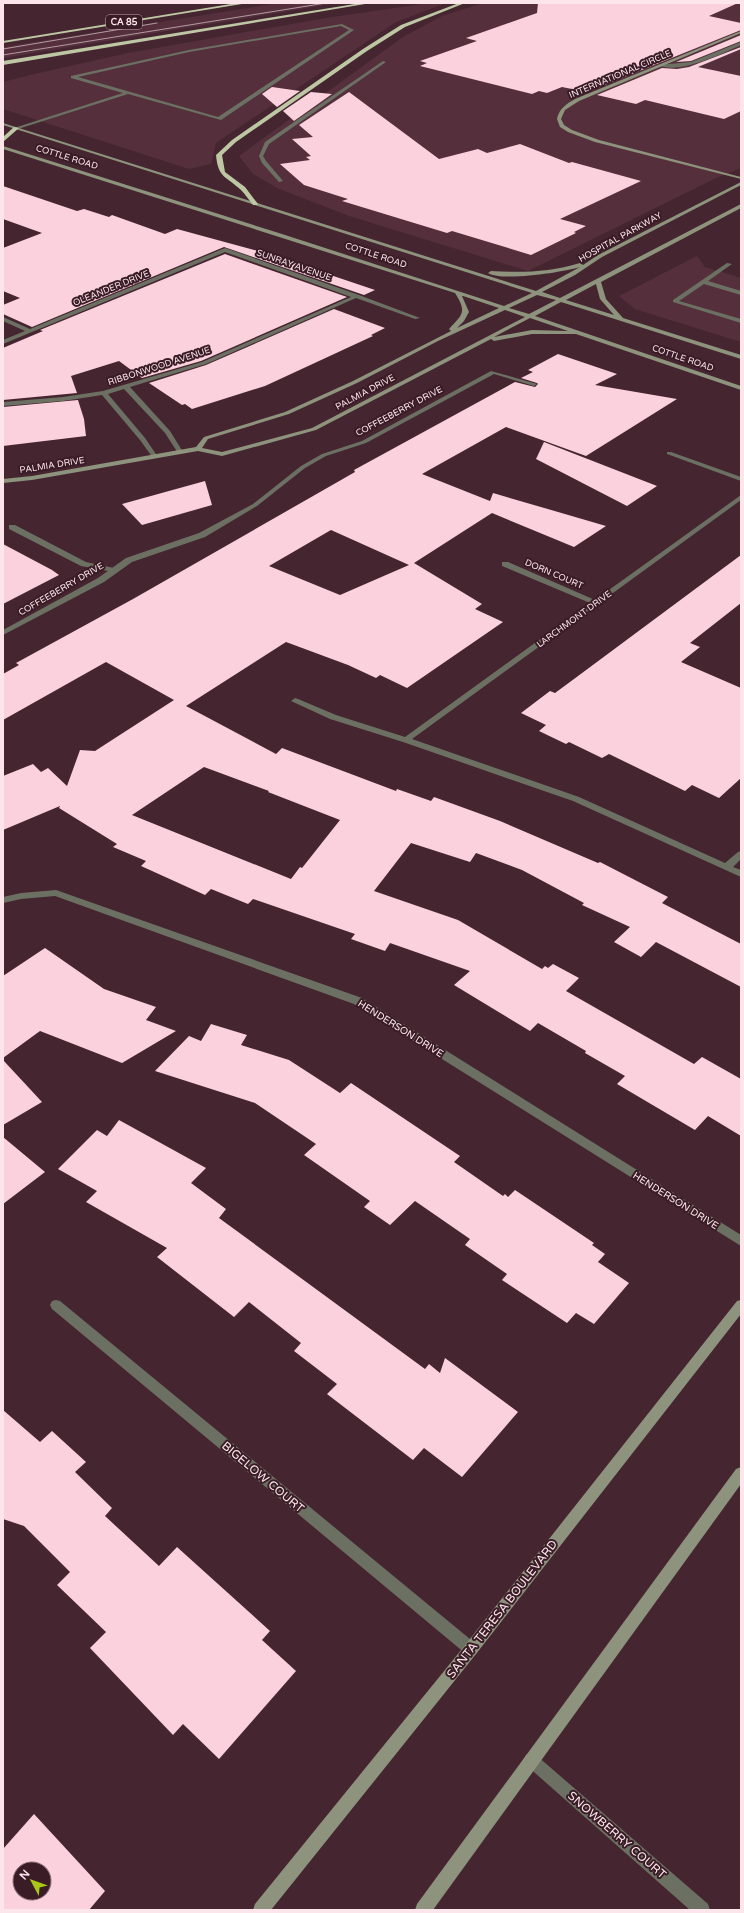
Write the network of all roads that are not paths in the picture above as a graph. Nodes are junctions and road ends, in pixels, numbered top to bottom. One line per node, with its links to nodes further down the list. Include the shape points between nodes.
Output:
1 (246, 3): 6 (highway, CA 85)
2 (369, 3): 5 (highway, CA 85)
3 (463, 3): 20 (highway, via 403,26 234,141 219,155 220,169 226,178 242,188)
4 (741, 32): 11 (main road, INTERNATIONAL CIRCLE)
5 (180, 33): 8 (highway, via 166,41); 10 (highway, CA 85)
6 (3, 42)
7 (741, 43): 11 (street, via 689,65)
8 (48, 62)
9 (384, 62): 18 (street, via 268,143 261,156)
10 (3, 63)
11 (660, 66): 17 (main road, INTERNATIONAL CIRCLE, via 566,106 560,112 562,126 597,141)
12 (127, 93): 12 (street, via 219,119 352,30 342,25 189,51 73,77); 14 (street)
13 (3, 124): 14 (main road, COTTLE ROAD)
14 (16, 128): 15 (highway); 20 (main road, COTTLE ROAD)
15 (3, 140)
16 (3, 147): 28 (main road, COTTLE ROAD, via 284,234)
17 (741, 178)
18 (281, 181)
19 (741, 182): 23 (main road, HOSPITAL PARKWAY)
20 (255, 204): 25 (main road, COTTLE ROAD)
21 (741, 206): 26 (main road)
22 (225, 250): 31 (street, SUNRAY AVENUE); 39 (street, OLEANDER DRIVE)
23 (600, 256): 25 (main road, via 573,267 544,274); 29 (main road, HOSPITAL PARKWAY, via 573,274)
24 (729, 264): 27 (street)
25 (475, 272): 29 (main road, COTTLE ROAD)
26 (598, 282): 32 (main road); 37 (main road, via 604,299)
27 (704, 282): 30 (street); 38 (street, via 675,301)
28 (456, 291): 33 (main road, COTTLE ROAD); 41 (main road, via 467,312 464,318)
29 (538, 292): 32 (main road, COTTLE ROAD); 33 (main road, HOSPITAL PARKWAY)
30 (741, 293)
31 (357, 296): 35 (street, SUNRAY AVENUE); 46 (street, RIBBONWOOD AVENUE, via 204,362)
32 (562, 300): 34 (main road); 37 (main road, COTTLE ROAD)
33 (508, 308): 34 (main road, COTTLE ROAD); 41 (main road, PALMIA DRIVE)
34 (532, 316): 40 (main road, COTTLE ROAD); 42 (main road, PALMIA DRIVE)
35 (418, 318)
36 (3, 319): 39 (street)
37 (622, 320): 44 (main road, COTTLE ROAD)
38 (741, 321)
39 (30, 331): 43 (street, OLEANDER DRIVE)
40 (582, 333): 42 (main road, via 532,332); 47 (main road, COTTLE ROAD)
41 (436, 340): 50 (main road, PALMIA DRIVE, via 355,382 287,413 206,438)
42 (482, 341): 50 (main road, PALMIA DRIVE, via 314,429 222,454)
43 (3, 342)
44 (741, 357)
45 (534, 384): 59 (street, COFFEEBERRY DRIVE, via 493,372 364,442 324,455 303,467 255,505 202,535 129,560)
46 (125, 386): 48 (street, RIBBONWOOD AVENUE); 51 (street, via 168,432)
47 (741, 388)
48 (104, 393): 49 (street, RIBBONWOOD AVENUE); 53 (street)
49 (3, 404)
50 (198, 449): 51 (main road, PALMIA DRIVE)
51 (180, 452): 53 (main road, PALMIA DRIVE)
52 (669, 453): 54 (street)
53 (155, 456): 55 (main road, PALMIA DRIVE)
54 (741, 479)
55 (3, 482)
56 (741, 497): 60 (street, LARCHMONT DRIVE)
57 (12, 527): 59 (street, via 84,564)
58 (505, 564): 60 (street, DORN COURT)
59 (114, 570): 61 (street, COFFEEBERRY DRIVE, via 101,580)
60 (596, 603): 63 (street, LARCHMONT DRIVE)
61 (3, 633)
62 (295, 701): 63 (street, via 333,717)
63 (406, 740): 65 (street, via 576,799)
64 (741, 854): 65 (street)
65 (727, 867): 66 (street)
66 (741, 874)
67 (3, 900): 68 (street, HENDERSON DRIVE, via 56,893 358,1001)
68 (741, 1241)
69 (56, 1305): 72 (street, BIGELOW COURT)
70 (741, 1305): 72 (main road, SANTA TERESA BOULEVARD)
71 (741, 1473): 73 (main road)
72 (471, 1649): 74 (main road, SANTA TERESA BOULEVARD)
73 (532, 1760): 75 (main road); 76 (street, SNOWBERRY COURT)
74 (261, 1910)
75 (423, 1910)
76 (702, 1910)

